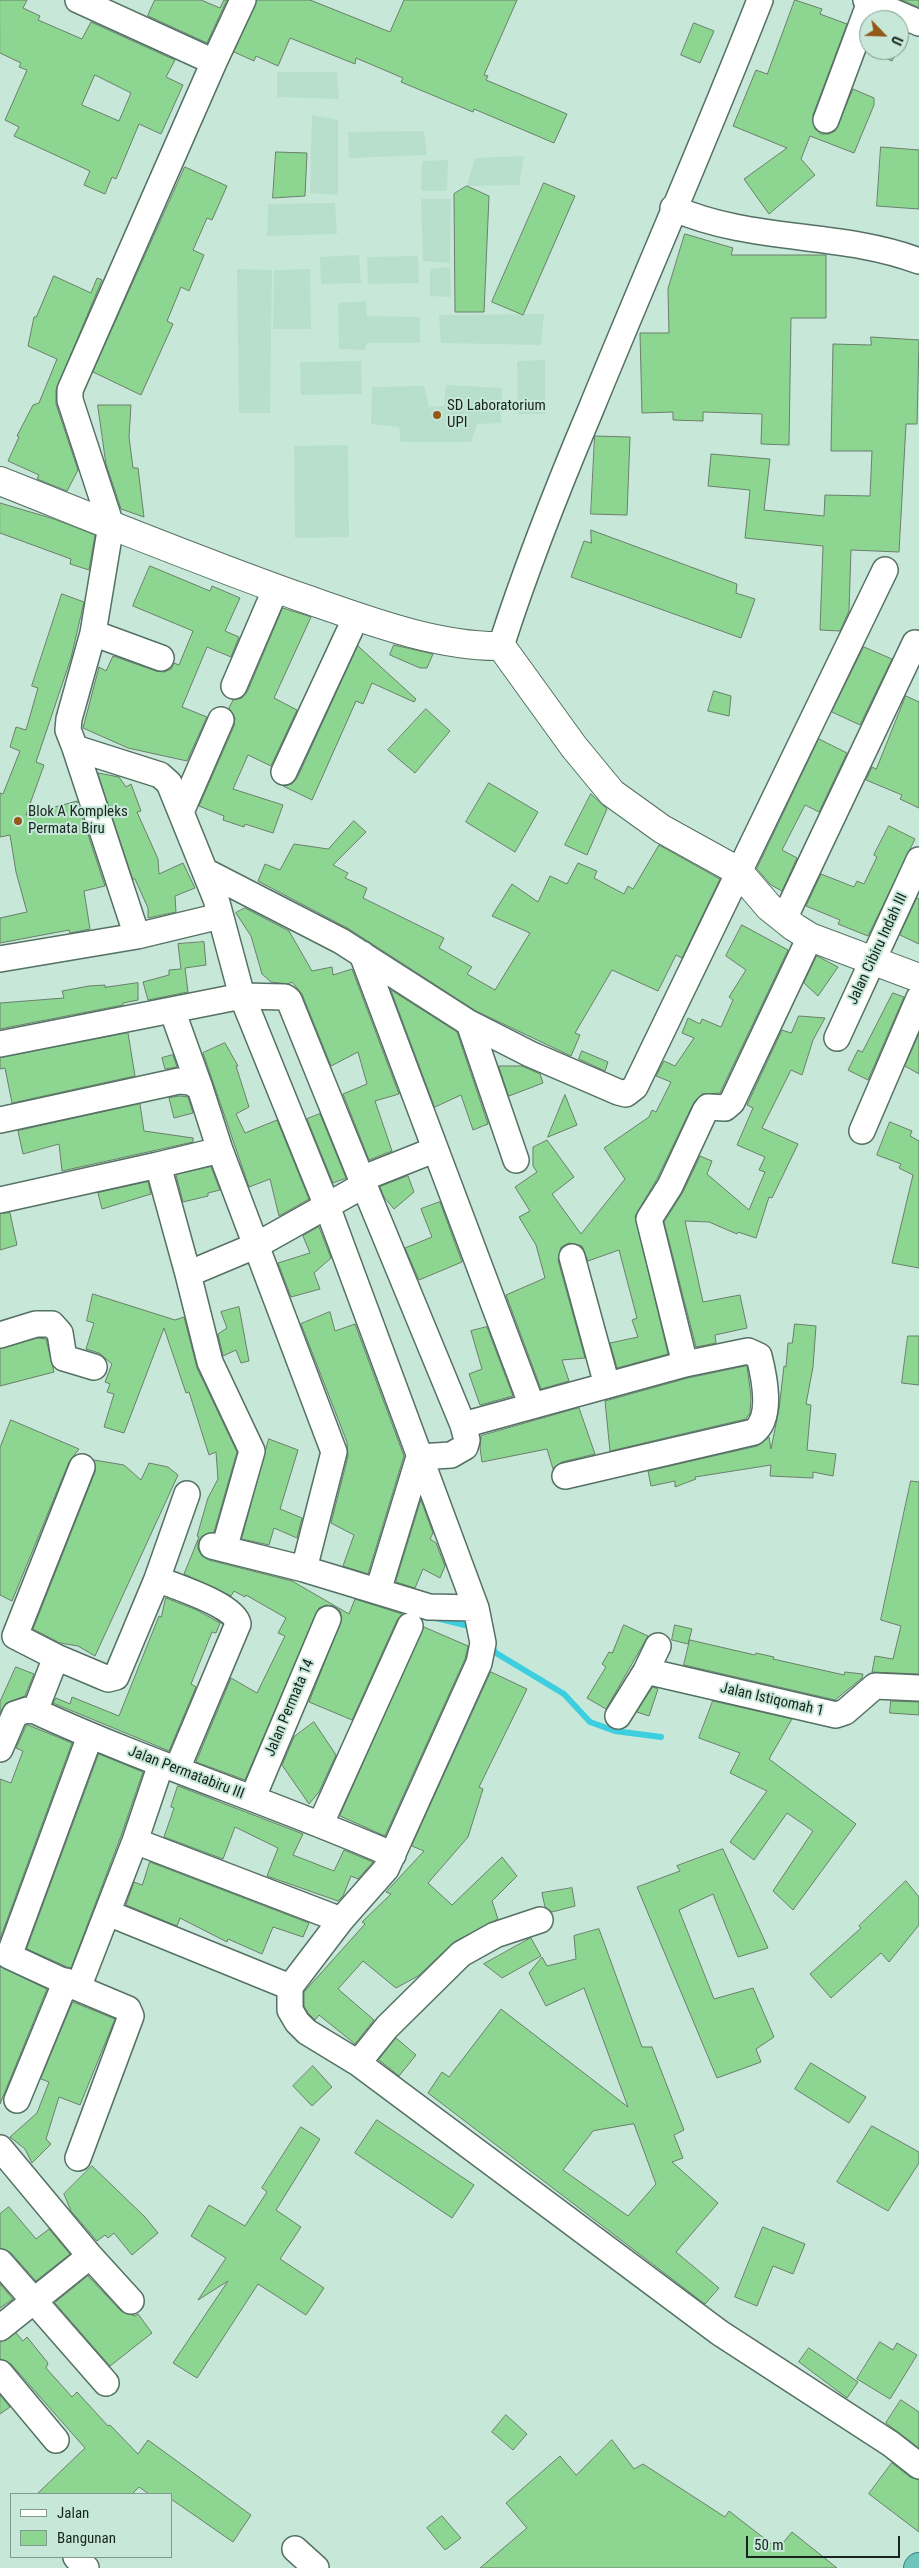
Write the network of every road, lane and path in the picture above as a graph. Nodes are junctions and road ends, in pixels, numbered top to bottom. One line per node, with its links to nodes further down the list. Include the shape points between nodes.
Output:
1 (78, 0): 6 (street)
2 (244, 0): 6 (street)
3 (760, 0): 8 (street, via 716,113)
4 (868, 1): 5 (street); 7 (street)
5 (919, 23)
6 (214, 62): 11 (street, via 70,390 70,400)
7 (826, 120)
8 (673, 208): 9 (street, via 714,223 754,232 861,244); 17 (street, via 530,557)
9 (919, 262)
10 (0, 481): 11 (street)
11 (111, 525): 13 (street); 15 (street)
12 (885, 570): 26 (street)
13 (276, 588): 14 (street); 19 (street)
14 (356, 616): 17 (street, via 398,630 480,646); 22 (street)
15 (93, 632): 18 (street); 21 (street, via 68,719 68,730)
16 (915, 643): 28 (street)
17 (501, 646): 26 (street, via 612,794 662,829)
18 (161, 658)
19 (234, 686)
20 (221, 720): 23 (street)
21 (75, 748): 23 (street, via 160,775 170,783); 29 (street)
22 (284, 772)
23 (181, 812): 25 (street)
24 (919, 860): 33 (street, Jalan Cibiru Indah III)
25 (205, 871): 27 (street); 31 (street)
26 (738, 871): 28 (street, via 769,907); 38 (street, via 635,1087 626,1094 530,1054)
27 (220, 916): 29 (street); 35 (street)
28 (784, 919): 30 (street)
29 (137, 936): 32 (street)
30 (810, 937): 33 (street); 55 (street, via 732,1102 725,1108 708,1107 704,1111 670,1186 649,1219)
31 (362, 954): 38 (street); 45 (street)
32 (0, 958)
33 (872, 960): 34 (street); 39 (street, Jalan Cibiru Indah III)
34 (919, 978)
35 (242, 996): 37 (street); 48 (street, via 285,997 289,1000); 50 (street)
36 (919, 998): 43 (street)
37 (172, 1010): 40 (street); 41 (street)
38 (469, 1023): 46 (street)
39 (837, 1038)
40 (0, 1044)
41 (200, 1088): 42 (street, via 191,1082 179,1081); 44 (street)
42 (0, 1120)
43 (862, 1131)
44 (220, 1150): 47 (street); 51 (street)
45 (434, 1150): 48 (street); 58 (street)
46 (516, 1160)
47 (158, 1165): 49 (street); 53 (street)
48 (362, 1182): 50 (street); 59 (street)
49 (0, 1200)
50 (327, 1206): 51 (street); 60 (street)
51 (257, 1245): 53 (street); 64 (street, via 334,1452)
52 (572, 1257): 57 (street)
53 (188, 1274): 64 (street, via 210,1362 252,1451 218,1547)
54 (0, 1335): 56 (street, via 36,1324 52,1324 60,1333 64,1358)
55 (685, 1364): 57 (street); 62 (street, via 748,1351 758,1354 762,1367 764,1409 757,1430)
56 (94, 1367)
57 (607, 1385): 58 (street)
58 (532, 1406): 59 (street)
59 (462, 1425): 60 (street, via 467,1440 465,1447 451,1455)
60 (419, 1456): 66 (street); 67 (street)
61 (82, 1467): 70 (street)
62 (565, 1476)
63 (187, 1494): 65 (street)
64 (304, 1569): 66 (street)
65 (157, 1579): 72 (street, via 116,1677 101,1676); 79 (street, via 224,1607 238,1624)
66 (378, 1591): 67 (street, via 429,1607)
67 (476, 1608): 83 (street, via 483,1643 480,1663)
68 (328, 1619): 80 (street, Jalan Permata 14)
69 (410, 1626): 81 (street)
70 (7, 1634): 72 (street)
71 (658, 1646): 73 (street)
72 (56, 1656): 75 (street)
73 (646, 1672): 74 (street, Jalan Istiqomah 1, via 836,1715 845,1712 875,1686); 76 (street)
74 (919, 1688)
75 (35, 1711): 77 (street, Jalan Permatabiru III); 78 (street, via 15,1714)
76 (618, 1716)
77 (90, 1736): 79 (street, Jalan Permatabiru III); 87 (street)
78 (0, 1748)
79 (169, 1767): 80 (street, Jalan Permatabiru III); 82 (street)
80 (253, 1798): 81 (street, Jalan Permatabiru III)
81 (321, 1823): 83 (street, Jalan Permatabiru III)
82 (135, 1841): 84 (street); 85 (street)
83 (393, 1855): 85 (street, via 374,1885)
84 (108, 1913): 88 (street); 89 (street)
85 (341, 1920): 89 (street)
86 (540, 1920): 90 (street, via 495,1935 462,1954 387,2027)
87 (5, 1956): 88 (street)
88 (72, 1984): 91 (street); 93 (street, via 128,2009 131,2016)
89 (290, 1987): 90 (street, via 290,2010 297,2022 306,2032)
90 (358, 2063): 102 (street, via 720,2333 891,2444)
91 (17, 2100)
92 (0, 2148): 94 (street)
93 (78, 2158)
94 (90, 2256): 96 (street); 97 (street)
95 (0, 2262): 97 (street)
96 (131, 2301)
97 (33, 2302): 98 (street); 100 (street)
98 (0, 2328)
99 (0, 2374): 101 (street)
100 (106, 2383)
101 (56, 2440)
102 (919, 2466)
103 (296, 2549): 106 (street)
104 (77, 2558): 105 (street)
105 (86, 2568)
106 (316, 2568)

